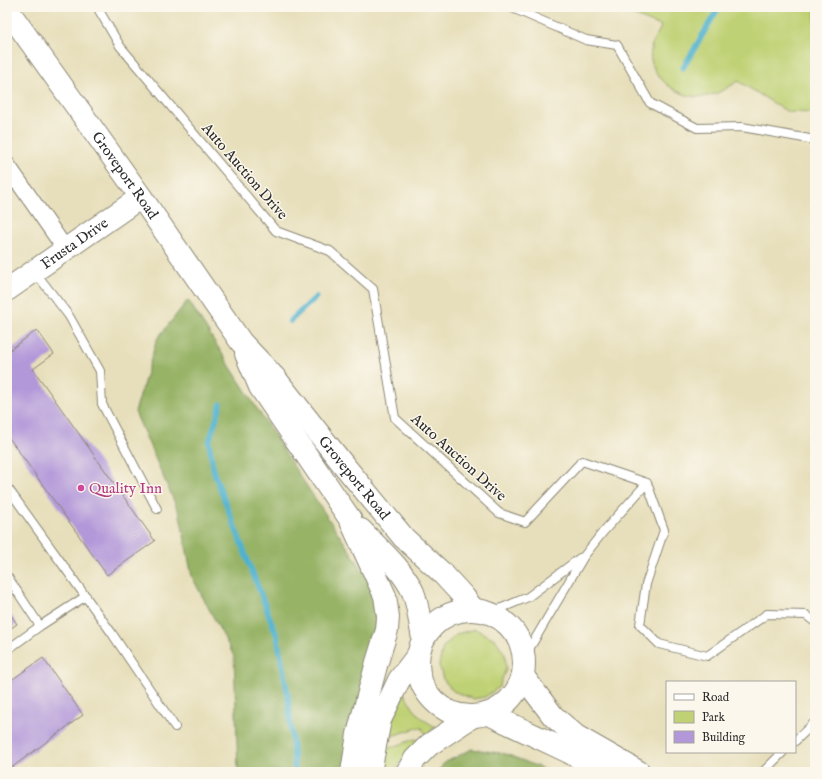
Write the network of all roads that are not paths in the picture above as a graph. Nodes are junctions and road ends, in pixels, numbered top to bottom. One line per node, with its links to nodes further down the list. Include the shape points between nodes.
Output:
1 (97, 7): 12 (lane, Auto Auction Drive, via 120,46 276,231 330,251 373,289 395,418 499,513 525,522 582,461)
2 (510, 7): 4 (lane, via 586,40 617,45 650,103 698,128 742,127)
3 (7, 10): 7 (main road, Groveport Road)
4 (815, 140)
5 (7, 165): 6 (street)
6 (13, 184): 8 (street)
7 (141, 197): 8 (main road, Frusta Drive); 11 (main road, Groveport Road)
8 (66, 250): 9 (main road, Frusta Drive)
9 (35, 271): 10 (main road, Frusta Drive); 14 (lane, via 69,316 100,371 102,404)
10 (7, 290)
11 (241, 342): 15 (main road, Groveport Road, via 260,387); 19 (main road, Groveport Road, via 275,378 404,538 464,597)
12 (647, 483): 16 (lane); 20 (lane, via 664,530 646,584 640,625 658,644 707,656 767,614 806,615)
13 (7, 487): 18 (lane)
14 (157, 509)
15 (350, 519): 22 (main road, Groveport Road, via 392,562 413,593); 30 (main road, Groveport Road, via 385,596 388,617 387,630 358,734)
16 (584, 556): 19 (lane, via 528,597); 24 (lane)
17 (7, 576): 21 (lane)
18 (86, 596): 21 (lane); 27 (lane)
19 (482, 611): 22 (main road, via 458,611 444,617 432,626); 24 (main road, via 503,620 513,630 521,642)
20 (815, 622)
21 (40, 626): 23 (lane)
22 (421, 646): 25 (main road, via 419,673 424,689 435,703 450,712); 31 (main road, via 399,680 380,720)
23 (7, 650)
24 (524, 666): 25 (main road, via 518,689 510,700 499,709); 34 (main road, via 553,716 576,736)
25 (481, 715): 32 (main road, via 429,745 415,759); 33 (main road, via 562,749)
26 (815, 722): 28 (lane)
27 (175, 727)
28 (796, 740)
29 (782, 753): 35 (lane, via 765,770)
30 (352, 772)
31 (370, 772)
32 (407, 772)
33 (604, 772)
34 (639, 772)
35 (767, 772)

